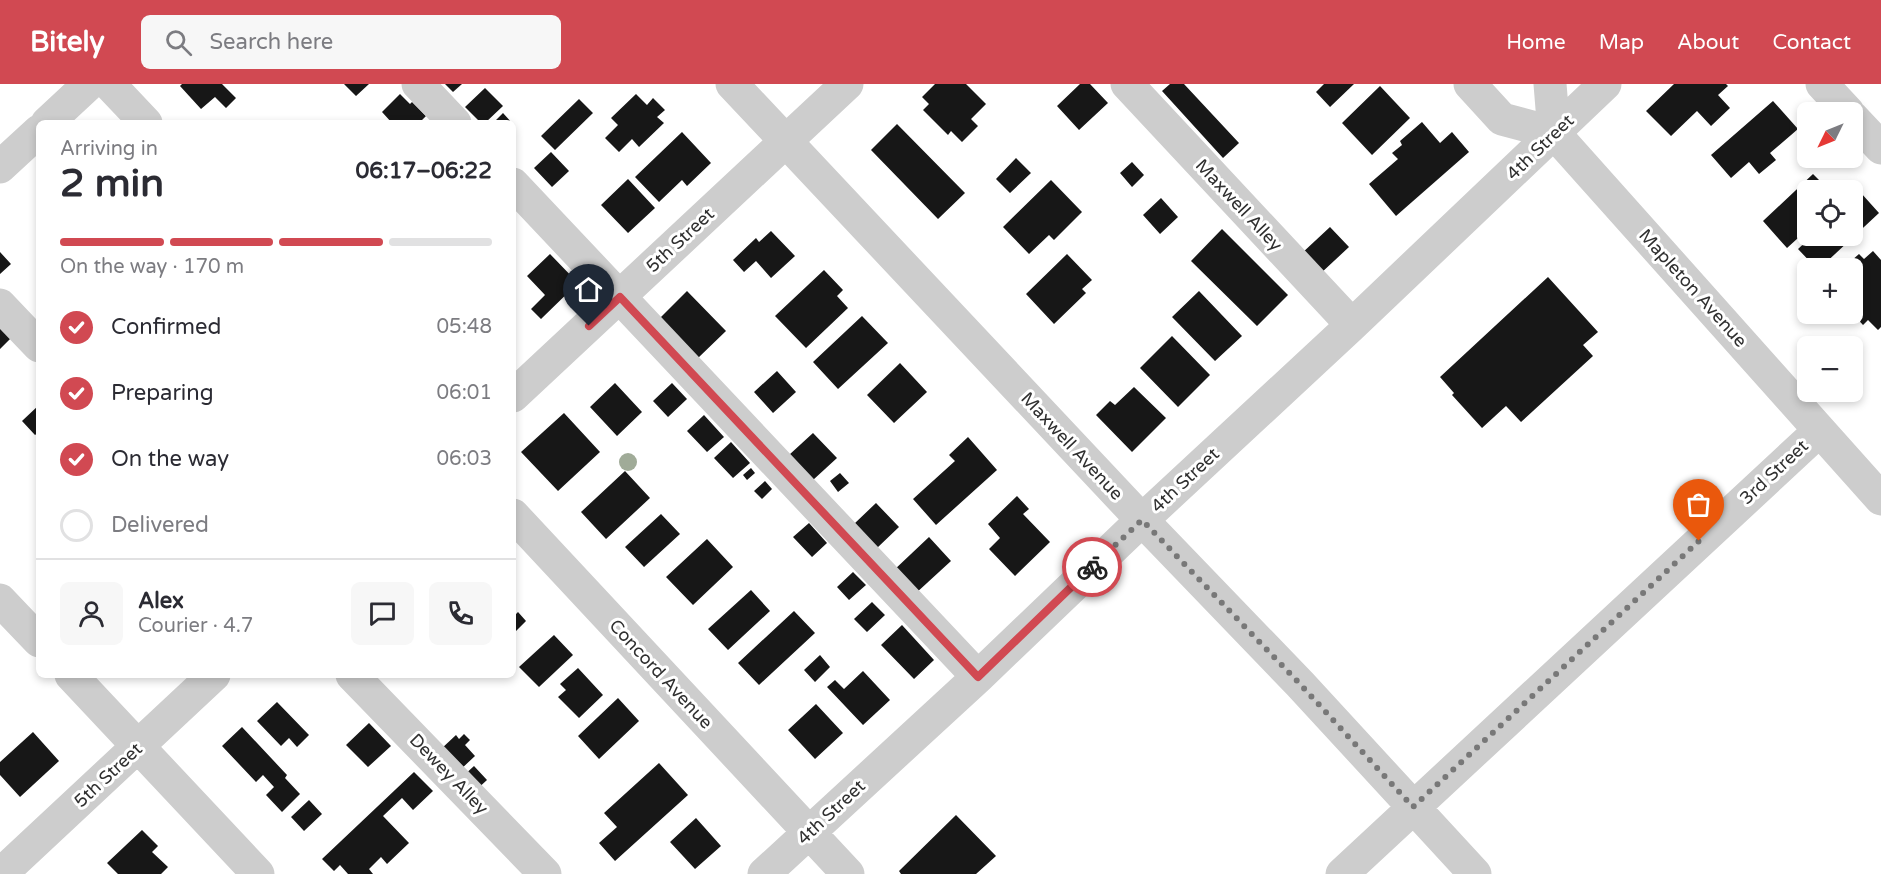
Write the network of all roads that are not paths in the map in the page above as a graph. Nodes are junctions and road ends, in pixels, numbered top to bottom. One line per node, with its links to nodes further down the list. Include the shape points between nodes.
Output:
1 (89, 84): 12 (street)
2 (109, 84): 13 (street)
3 (418, 84): 14 (street)
4 (732, 84): 18 (street, Maxwell Avenue)
5 (848, 84): 18 (street, 5th Street)
6 (1127, 84): 24 (street, Maxwell Alley)
7 (1470, 84): 16 (street, via 1502,119)
8 (1551, 84): 16 (street)
9 (1605, 84): 16 (street, 4th Street)
10 (1822, 84): 11 (street)
11 (1839, 102)
12 (50, 120)
13 (143, 120)
14 (452, 120)
15 (1863, 129): 19 (street)
16 (1554, 133): 24 (street, 4th Street); 27 (street, Mapleton Avenue)
17 (36, 134): 20 (street)
18 (786, 142): 22 (street, 5th Street); 30 (street, Maxwell Avenue)
19 (1881, 148)
20 (0, 167)
21 (516, 187): 22 (street)
22 (620, 297): 26 (street, 5th Street); 33 (street)
23 (0, 305): 25 (street)
24 (1352, 326): 30 (street, 4th Street)
25 (36, 343)
26 (516, 393)
27 (1825, 437): 28 (street, Mapleton Avenue); 38 (street, 3rd Street)
28 (1875, 479)
29 (516, 518): 39 (street, Concord Avenue)
30 (1142, 520): 33 (street, 4th Street); 38 (street, Maxwell Avenue)
31 (0, 600): 32 (street)
32 (36, 638)
33 (978, 677): 39 (street, 4th Street)
34 (74, 678): 37 (street)
35 (211, 678): 37 (street, 5th Street)
36 (355, 678): 42 (street, Dewey Alley)
37 (138, 746): 40 (street, 5th Street); 41 (street)
38 (1413, 807): 45 (street, 3rd Street); 46 (street, Maxwell Avenue)
39 (809, 832): 43 (street, 4th Street); 44 (street, Concord Avenue)
40 (1, 874)
41 (258, 874)
42 (545, 874)
43 (764, 874)
44 (848, 874)
45 (1342, 874)
46 (1475, 874)

